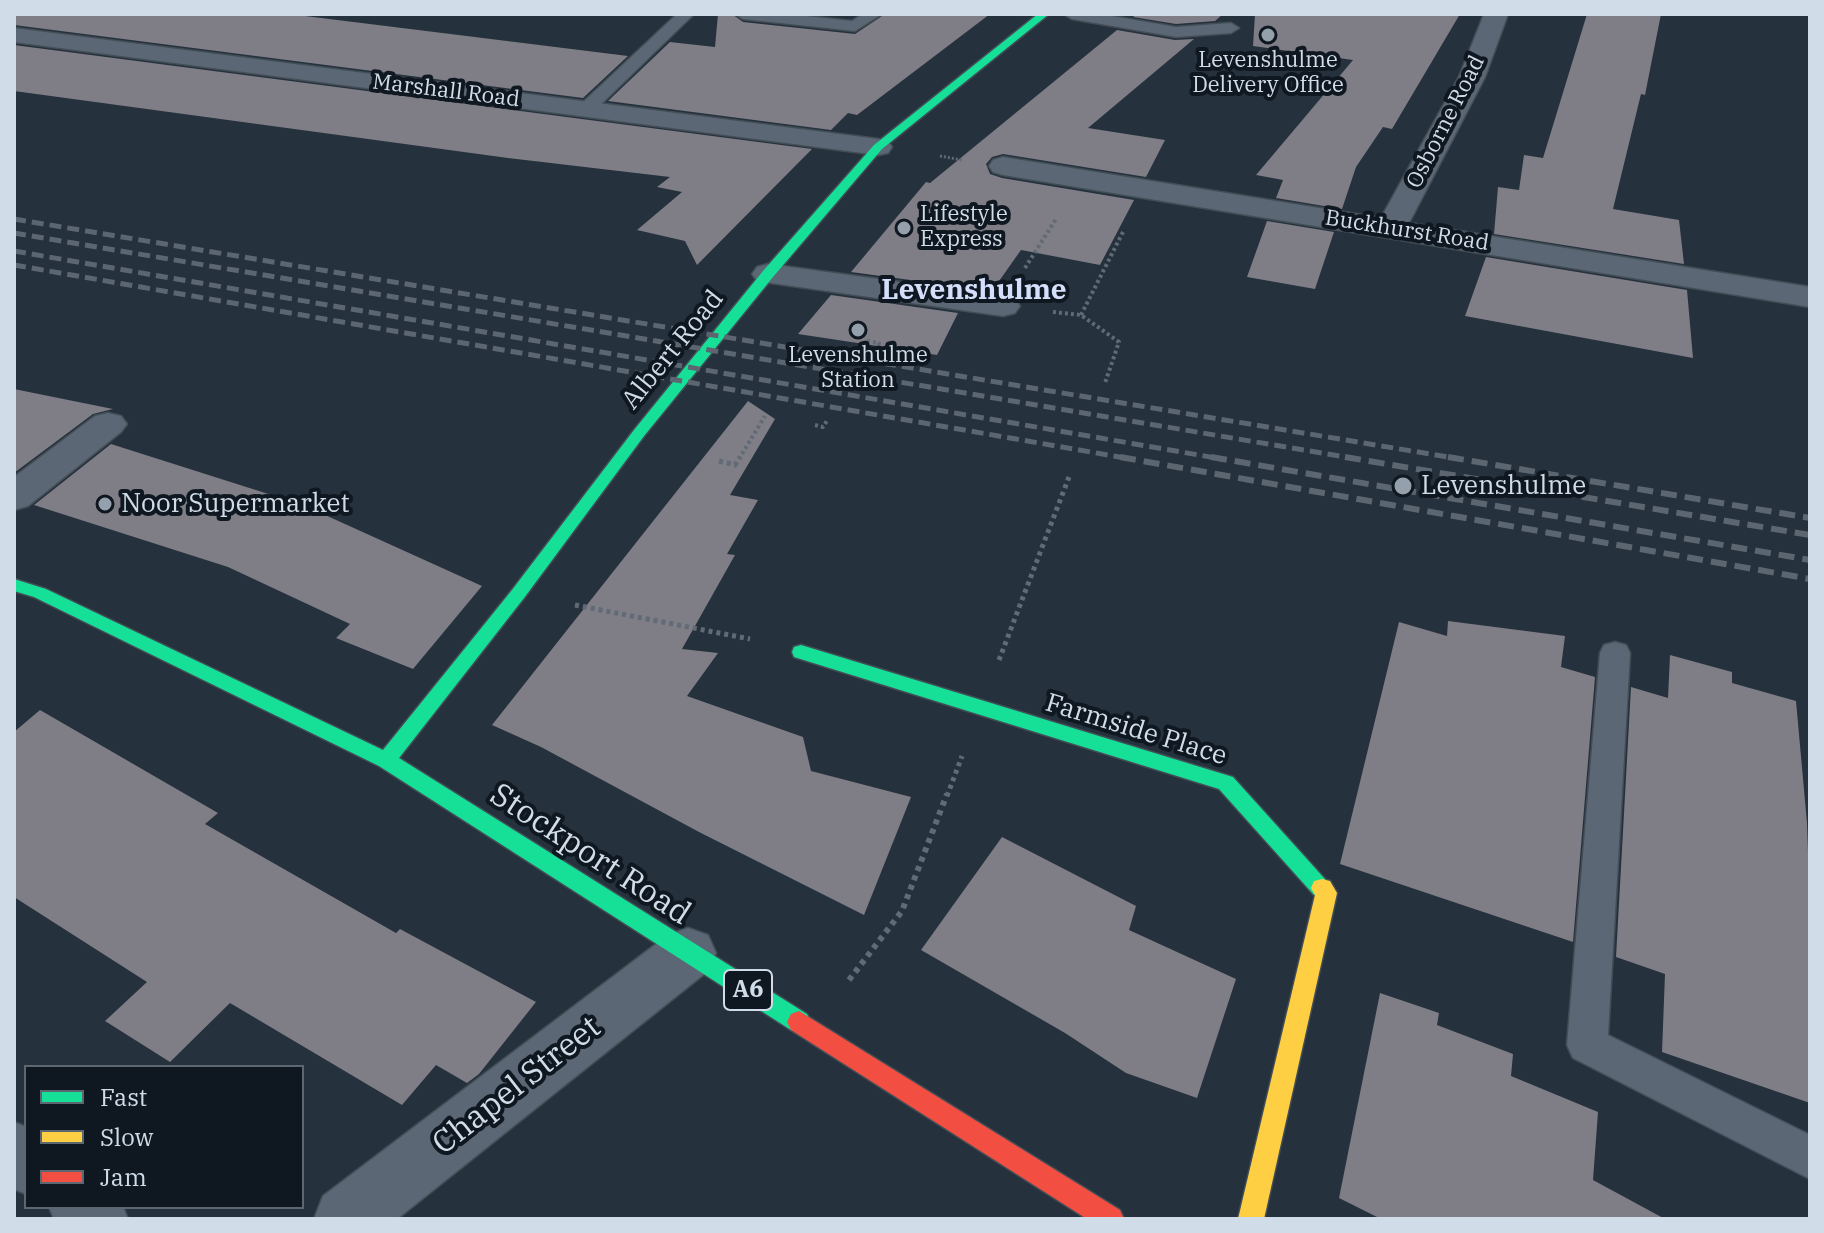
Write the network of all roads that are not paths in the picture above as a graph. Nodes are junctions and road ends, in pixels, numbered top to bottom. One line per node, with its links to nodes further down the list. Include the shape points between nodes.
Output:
1 (686, 14): 9 (lane)
2 (743, 14): 3 (lane, via 855,26)
3 (874, 14)
4 (1044, 14): 10 (main road, Albert Road)
5 (1072, 14): 7 (lane, via 1176,32)
6 (1496, 14): 12 (street, Osborne Road, via 1472,77)
7 (1231, 28)
8 (14, 35): 9 (street, Marshall Road)
9 (586, 109): 10 (street, Marshall Road)
10 (878, 147): 13 (main road, Albert Road)
11 (1003, 166): 12 (street, Buckhurst Road)
12 (1391, 228): 14 (street, Buckhurst Road)
13 (768, 274): 15 (street); 21 (main road, Albert Road)
14 (1810, 297)
15 (1003, 306)
16 (108, 424): 17 (street)
17 (14, 497)
18 (14, 585): 21 (main road, Stockport Road / A6)
19 (801, 652): 26 (main road, Farmside Place, via 1226,783 1326,893)
20 (1615, 653): 23 (lane, via 1587,1045)
21 (386, 760): 22 (main road, Stockport Road / A6)
22 (688, 953): 24 (street, Chapel Street); 25 (main road, Stockport Road / A6)
23 (1810, 1158)
24 (346, 1219)
25 (1111, 1219)
26 (1251, 1219)

